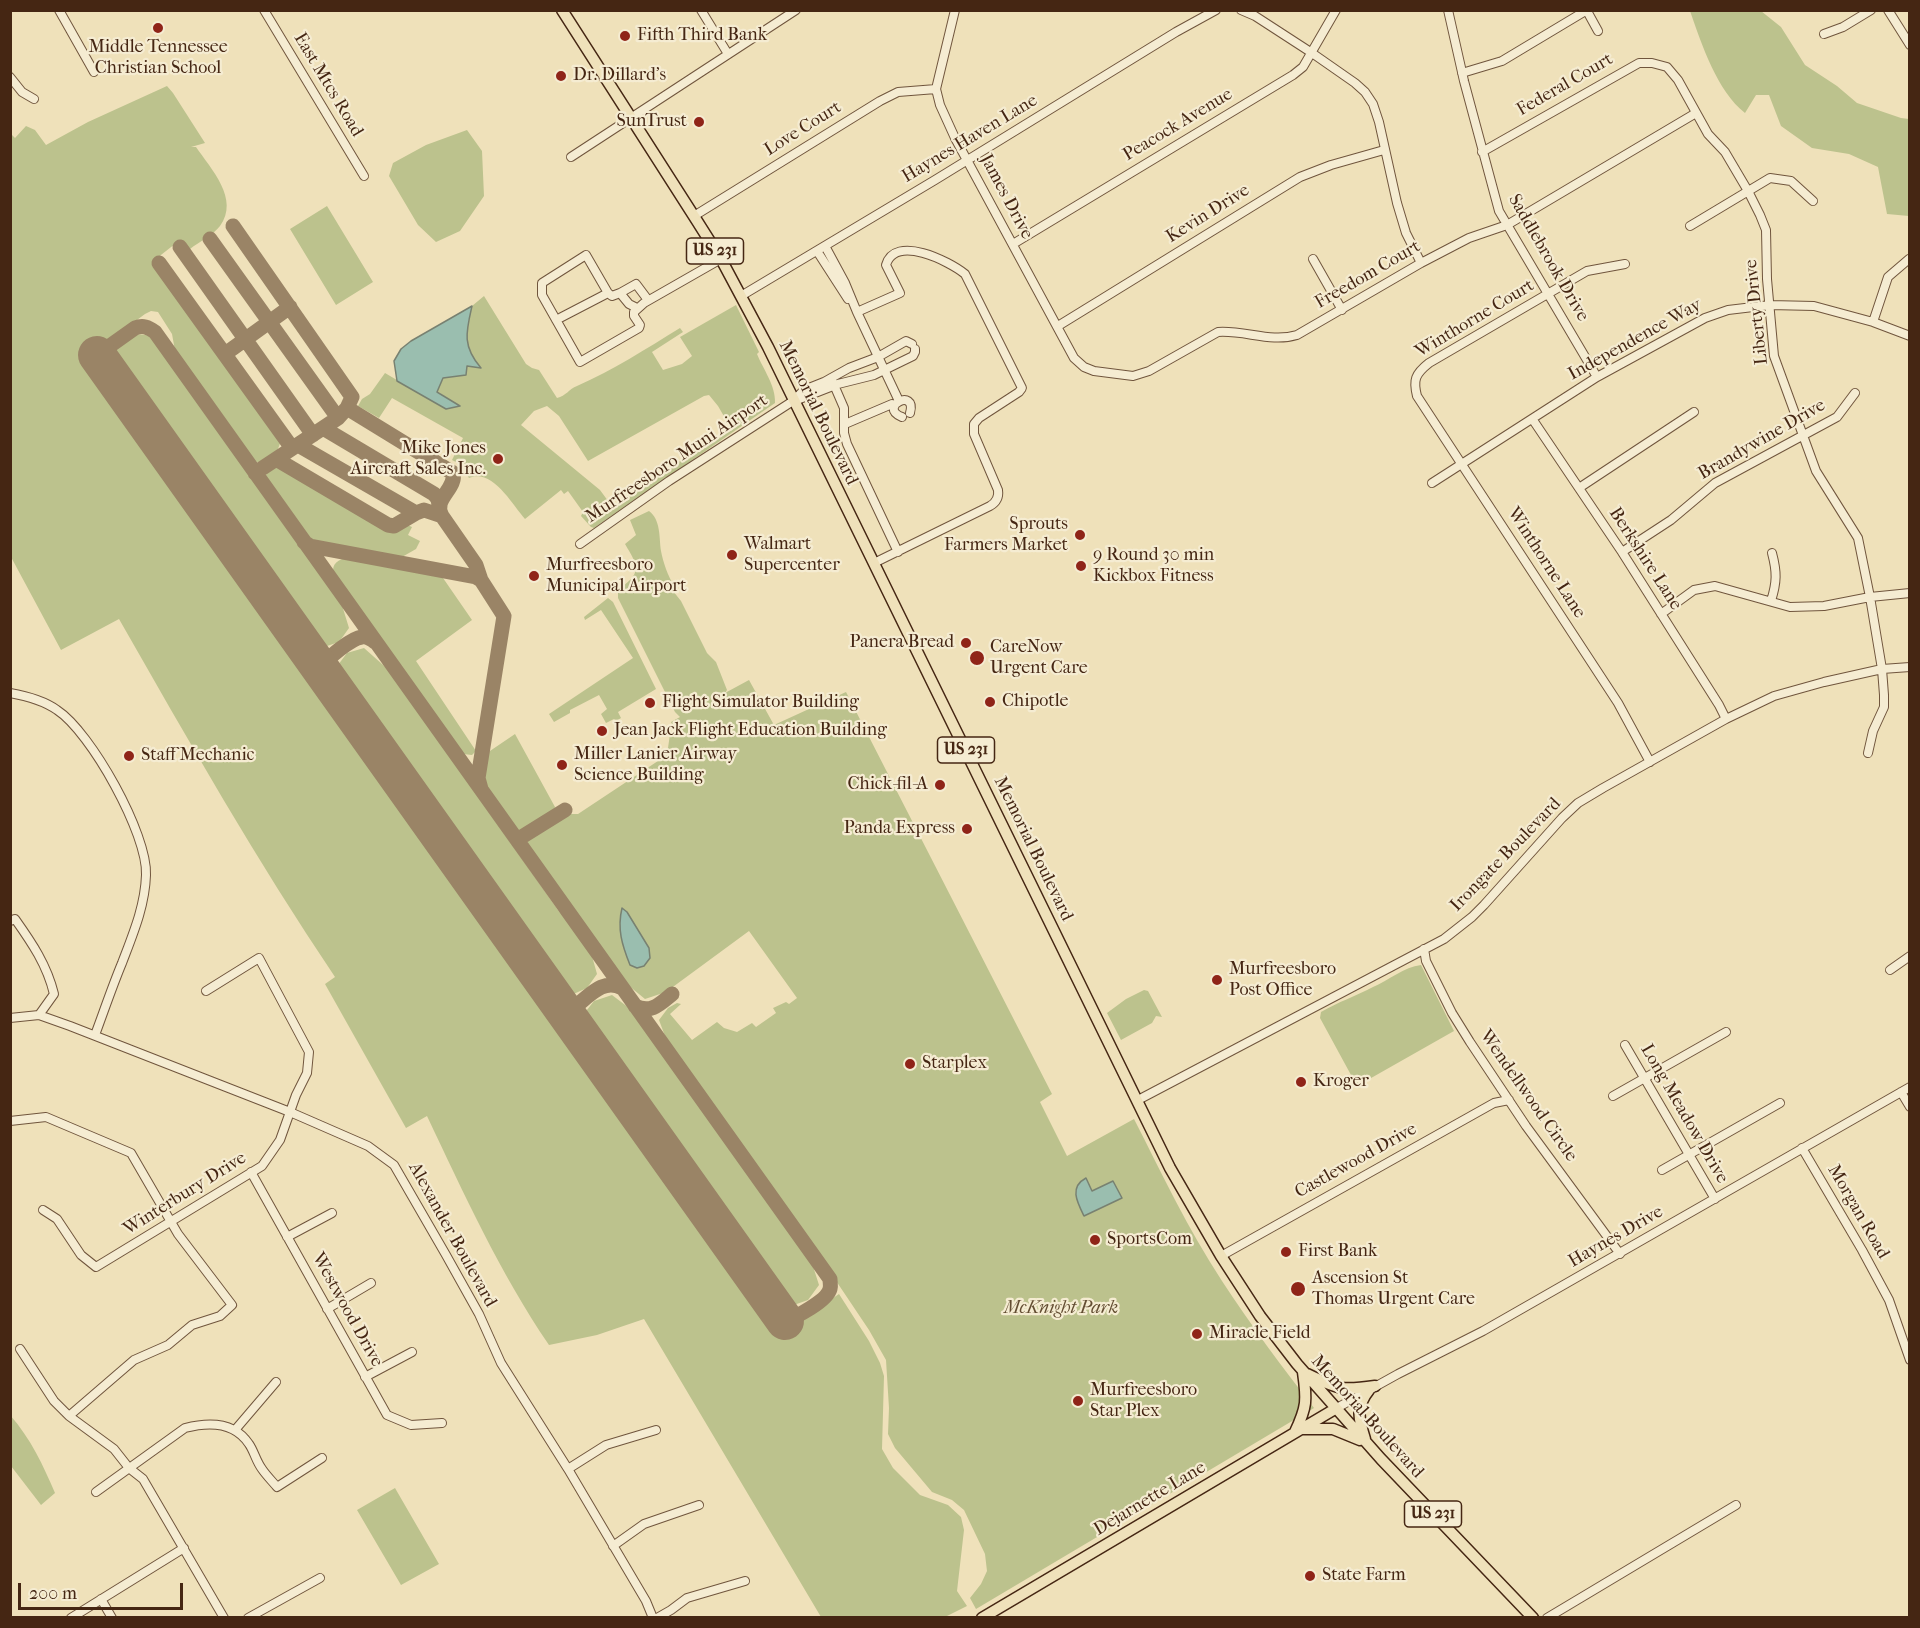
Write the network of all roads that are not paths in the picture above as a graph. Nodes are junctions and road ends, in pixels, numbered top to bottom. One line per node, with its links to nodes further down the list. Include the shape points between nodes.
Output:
1 (58, 10): 20 (street)
2 (264, 10): 31 (street, East Mtcs Road)
3 (562, 10): 26 (main road, Memorial Boulevard / US 231)
4 (702, 10): 18 (street)
5 (796, 10): 18 (street)
6 (955, 10): 23 (street)
7 (1216, 10): 30 (street, Haynes Haven Lane)
8 (1241, 10): 17 (street)
9 (1336, 10): 17 (street, Peacock Avenue)
10 (1448, 10): 21 (street, Saddlebrook Drive)
11 (1871, 10): 15 (street)
12 (1888, 10): 16 (street)
13 (1587, 11): 14 (street); 21 (street, via 1502,61)
14 (1598, 31)
15 (1824, 34)
16 (1910, 45)
17 (1312, 53): 27 (street, via 1365,92 1379,122); 37 (street, Peacock Avenue, via 1293,75)
18 (728, 54): 26 (street)
19 (1667, 67): 25 (street, Liberty Drive); 28 (street, Federal Court, via 1652,63 1632,66)
20 (94, 72)
21 (1462, 73): 28 (street, Saddlebrook Drive)
22 (10, 77): 24 (street)
23 (936, 89): 30 (street, James Drive, via 945,117); 34 (street, Love Court, via 898,92 880,101)
24 (34, 99)
25 (1696, 113): 32 (street, Liberty Drive); 35 (street, Freedom Court)
26 (631, 117): 29 (street); 34 (main road, Memorial Boulevard / US 231)
27 (1384, 150): 42 (street, via 1406,233); 55 (street, Kevin Drive, via 1300,177)
28 (1482, 152): 35 (street, Saddlebrook Drive, via 1493,196)
29 (571, 157)
30 (968, 160): 37 (street, James Drive); 38 (street, Haynes Haven Lane)
31 (364, 176)
32 (1748, 191): 33 (street, via 1770,178 1780,178 1791,181); 36 (street); 49 (street, Liberty Drive, via 1766,230)
33 (1813, 201)
34 (694, 216): 39 (main road, Memorial Boulevard / US 231)
35 (1507, 225): 42 (street, Freedom Court, via 1469,238); 46 (street, Saddlebrook Drive)
36 (1690, 226)
37 (1012, 244): 55 (street, James Drive)
38 (821, 248): 47 (street, Haynes Haven Lane); 52 (street)
39 (721, 259): 47 (main road, Memorial Boulevard / US 231); 48 (street)
40 (1313, 259): 51 (street)
41 (1910, 259): 54 (street, via 1888,277)
42 (1421, 263): 51 (street, Freedom Court)
43 (1625, 264): 46 (street, Winthorne Court, via 1587,271)
44 (608, 293): 45 (street); 53 (street); 53 (street, via 586,255 542,282 542,295)
45 (620, 293): 48 (street, via 636,284); 50 (street)
46 (1548, 294): 59 (street, Saddlebrook Drive); 61 (street, Winthorne Court, via 1429,363)
47 (741, 296): 63 (main road, Memorial Boulevard / US 231)
48 (648, 300): 50 (street)
49 (1770, 304): 54 (street, Independence Way, via 1814,306); 59 (street, Independence Way, via 1705,318); 68 (street, Liberty Drive, via 1774,356)
50 (636, 308): 53 (street, via 634,316 639,328 580,362)
51 (1342, 310): 55 (street, Freedom Court, via 1286,338 1218,332 1133,376 1084,367 1074,358)
52 (857, 312): 57 (street); 73 (street, via 900,293 886,265 893,253 910,250 951,265 964,274 1022,388 979,418 973,428 998,490 997,501)
53 (556, 320)
54 (1873, 322): 56 (street, Independence Way)
55 (1058, 326)
56 (1910, 336)
57 (878, 357): 58 (street); 58 (street, via 906,341 914,347 913,356); 60 (street, via 849,368)
58 (884, 370): 60 (street); 64 (street)
59 (1597, 377): 66 (street, Independence Way)
60 (833, 382): 63 (street, Murfreesboro Muni Airport); 67 (street, via 844,408)
61 (1414, 383): 69 (street, Winthorne Lane, via 1417,396)
62 (1855, 393): 68 (street, Brandywine Drive, via 1837,417)
63 (793, 401): 72 (street, Murfreesboro Muni Airport); 76 (main road, Memorial Boulevard / US 231)
64 (897, 403): 64 (street, via 909,403 911,408 906,415 895,413); 67 (street)
65 (1694, 412): 71 (street)
66 (1533, 420): 69 (street, Independence Way); 71 (street, Berkshire Lane)
67 (845, 424): 73 (street, via 852,456)
68 (1802, 435): 74 (street, Brandywine Drive, via 1716,483 1671,520); 78 (street, Liberty Drive, via 1816,471 1858,538)
69 (1462, 465): 70 (street, Independence Way); 86 (street, Winthorne Lane, via 1618,703)
70 (1432, 483)
71 (1579, 488): 74 (street, Berkshire Lane)
72 (579, 544)
73 (898, 552): 76 (street)
74 (1622, 552): 80 (street, Berkshire Lane)
75 (1772, 553): 79 (street, via 1777,572)
76 (874, 563): 101 (main road, Memorial Boulevard / US 231)
77 (1910, 592): 78 (street)
78 (1870, 597): 79 (street, via 1824,606 1790,607); 82 (street, Liberty Drive)
79 (1771, 601): 80 (street, via 1715,586 1694,590)
80 (1661, 614): 84 (street, Berkshire Lane)
81 (1910, 667): 82 (street, Irongate Boulevard)
82 (1882, 669): 84 (street, Irongate Boulevard, via 1774,696); 85 (street, Liberty Drive, via 1884,707)
83 (10, 693): 95 (street, via 44,701 78,729 101,760 141,843 147,874 140,918)
84 (1726, 719): 86 (street, Irongate Boulevard)
85 (1868, 753)
86 (1650, 762): 88 (street, Irongate Boulevard, via 1578,803 1473,917)
87 (10, 921): 92 (street, via 15,919 50,976 54,994)
88 (1424, 949): 101 (street, Irongate Boulevard); 102 (street, Wendellwood Circle, via 1452,1013)
89 (1910, 956): 90 (street)
90 (1890, 970)
91 (207, 991): 105 (street, Winterbury Drive, via 259,958 309,1052 307,1072)
92 (39, 1015): 93 (street, Alexander Boulevard); 95 (street, Alexander Boulevard)
93 (10, 1018)
94 (1726, 1032): 97 (street)
95 (95, 1035): 105 (street, Alexander Boulevard)
96 (1625, 1045): 97 (street, Long Meadow Drive)
97 (1644, 1078): 100 (street); 108 (street, Long Meadow Drive)
98 (1910, 1087): 99 (street, Haynes Drive)
99 (1901, 1092): 104 (street); 107 (street, Haynes Drive)
100 (1613, 1096)
101 (1138, 1100): 117 (main road, Memorial Boulevard / US 231, via 1170,1168)
102 (1509, 1100): 116 (street, Wendellwood Circle); 117 (street, Castlewood Drive, via 1494,1103)
103 (1780, 1103): 108 (street)
104 (1910, 1107)
105 (290, 1112): 110 (street, Winterbury Drive, via 280,1140 262,1166); 137 (street, Alexander Boulevard, via 368,1146 394,1165 452,1264 501,1363)
106 (10, 1121): 114 (street, via 46,1118 131,1153)
107 (1802, 1148): 111 (street, Haynes Drive); 120 (street, Morgan Road, via 1863,1250)
108 (1689, 1156): 109 (street); 111 (street, Long Meadow Drive)
109 (1662, 1170)
110 (250, 1172): 114 (street, Winterbury Drive); 115 (street, Westwood Drive)
111 (1714, 1199): 116 (street, Haynes Drive)
112 (43, 1210): 114 (street, Winterbury Drive, via 57,1219 81,1255 96,1267)
113 (332, 1213): 115 (street)
114 (171, 1221): 129 (street, via 232,1305 220,1317 192,1325 168,1345 134,1360)
115 (287, 1237): 119 (street, Westwood Drive)
116 (1620, 1254): 127 (street, Haynes Drive, via 1475,1336)
117 (1221, 1256): 124 (main road, Memorial Boulevard / US 231)
118 (371, 1283): 119 (street)
119 (327, 1309): 125 (street, Westwood Drive)
120 (1905, 1334): 123 (street, Morgan Road)
121 (20, 1349): 129 (street, via 54,1401)
122 (412, 1352): 125 (street)
123 (1910, 1360)
124 (1303, 1372): 127 (main road, via 1335,1388); 128 (main road, Memorial Boulevard / US 231); 133 (main road, via 1307,1399)
125 (365, 1377): 130 (street, Westwood Drive, via 387,1415 411,1425)
126 (276, 1382): 131 (street)
127 (1372, 1388): 128 (street, Haynes Drive); 134 (main road, via 1358,1412)
128 (1335, 1409): 133 (main road, Dejarnette Lane); 134 (main road, Memorial Boulevard / US 231)
129 (69, 1416): 136 (street, via 114,1449)
130 (442, 1423)
131 (235, 1430): 135 (street, via 248,1442 261,1468 277,1487); 136 (street, via 217,1424 185,1428)
132 (656, 1430): 137 (street, via 606,1445)
133 (1298, 1431): 134 (main road, via 1332,1429); 151 (main road, Dejarnette Lane)
134 (1366, 1442): 152 (main road, Memorial Boulevard / US 231)
135 (322, 1458)
136 (129, 1468): 138 (street); 142 (street, via 143,1479)
137 (568, 1469): 141 (street, Alexander Boulevard)
138 (96, 1492)
139 (699, 1505): 141 (street, via 644,1524)
140 (1736, 1505): 153 (street)
141 (613, 1546): 150 (street, Alexander Boulevard)
142 (184, 1548): 145 (street); 148 (street)
143 (320, 1578): 149 (street)
144 (745, 1581): 150 (street, via 687,1598)
145 (101, 1599): 146 (street); 147 (street)
146 (71, 1617)
147 (112, 1617)
148 (224, 1617)
149 (248, 1617)
150 (655, 1617)
151 (982, 1617)
152 (1533, 1617)
153 (1547, 1617)

